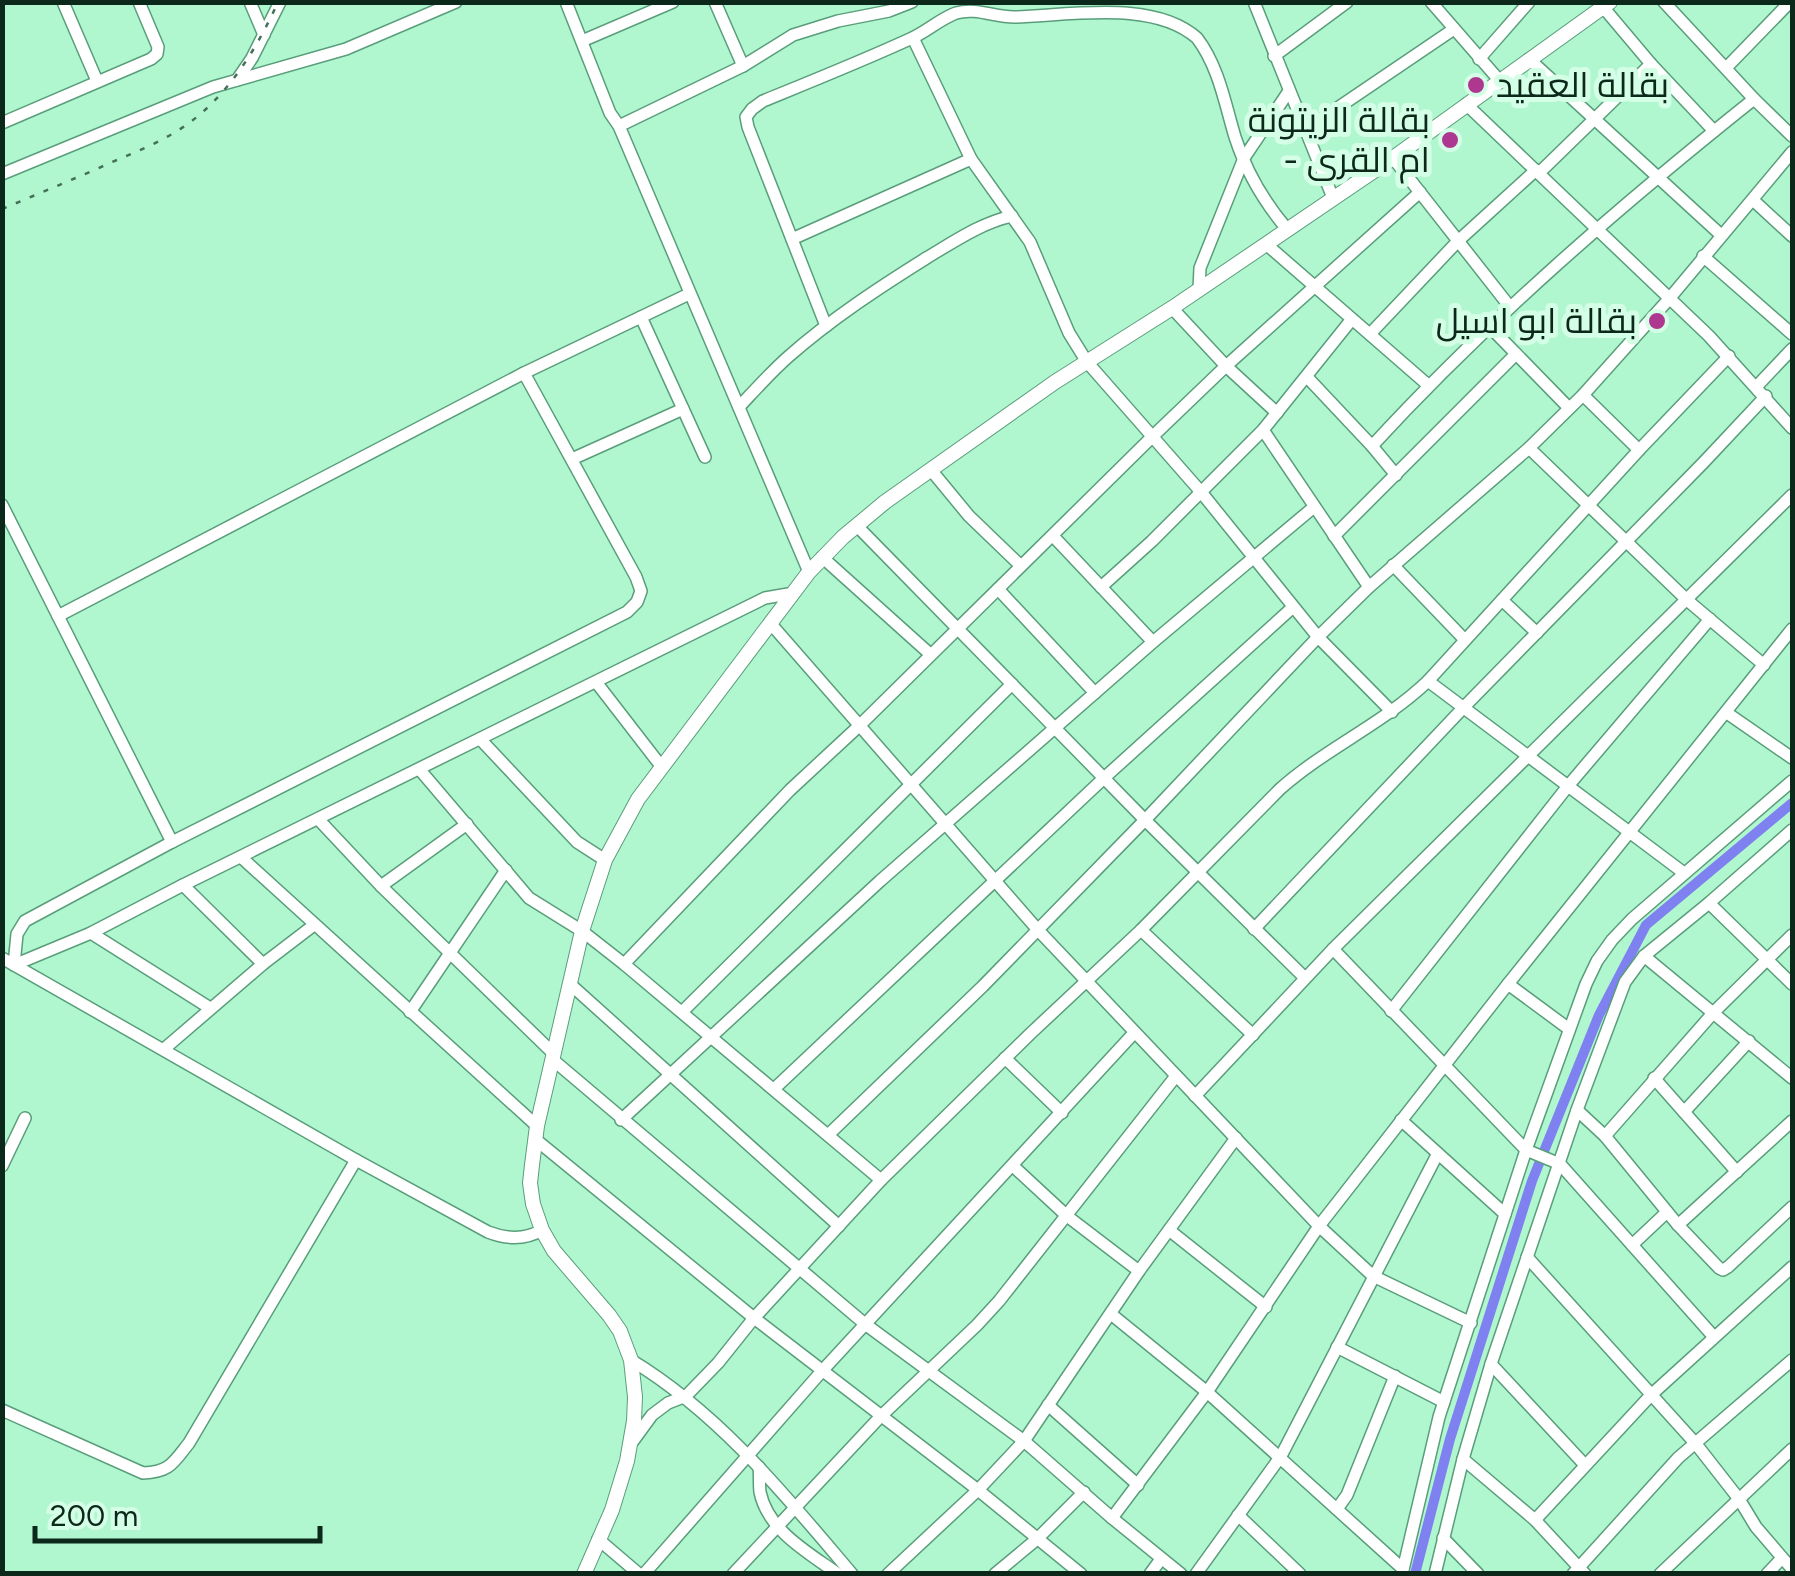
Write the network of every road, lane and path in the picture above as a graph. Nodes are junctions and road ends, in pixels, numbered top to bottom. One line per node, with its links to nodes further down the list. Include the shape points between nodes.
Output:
1 (63, 2): 29 (street)
2 (139, 2): 29 (street, via 157,54)
3 (250, 2): 18 (street)
4 (280, 2): 18 (street)
5 (456, 2): 27 (street, via 346,49)
6 (566, 2): 20 (street)
7 (674, 2): 20 (street)
8 (716, 2): 25 (street)
9 (912, 2): 25 (street, via 792,35)
10 (1254, 2): 21 (street)
11 (1347, 2): 21 (street)
12 (1529, 2): 22 (street)
13 (1664, 2): 26 (street)
14 (1790, 2): 26 (street)
15 (1606, 5): 23 (street); 24 (street)
16 (1440, 6): 17 (street)
17 (1454, 29): 22 (street); 36 (street)
18 (264, 35): 27 (street)
19 (912, 38): 40 (street); 41 (street, via 971,10 1015,17 1108,7 1164,14 1203,48); 54 (street, via 762,101 746,117)
20 (582, 41): 35 (street)
21 (1274, 56): 30 (street)
22 (1479, 58): 28 (street)
23 (1529, 59): 28 (street); 33 (street)
24 (1651, 64): 33 (street); 37 (street)
25 (743, 66): 35 (street)
26 (1726, 68): 31 (street)
27 (236, 80): 44 (street)
28 (1499, 80): 32 (street)
29 (97, 81): 34 (street)
30 (1289, 91): 36 (street); 41 (street)
31 (1754, 99): 37 (street); 38 (street)
32 (1466, 104): 42 (street); 43 (street)
33 (1593, 120): 43 (street); 45 (street)
34 (3, 122)
35 (618, 126): 60 (street)
36 (1306, 130): 47 (street)
37 (1714, 131): 45 (street)
38 (1792, 136)
39 (1792, 152): 48 (street)
40 (970, 158): 49 (street); 54 (street)
41 (1244, 158): 50 (street); 59 (street, via 1200,268)
42 (1393, 158): 46 (street); 47 (street)
43 (1537, 172): 51 (street); 55 (street)
44 (2, 174)
45 (1657, 178): 51 (street); 52 (street)
46 (1420, 192): 55 (street); 58 (street)
47 (1333, 198): 50 (street)
48 (1753, 200): 52 (street); 53 (street)
49 (1012, 216): 66 (street, via 972,231); 73 (street)
50 (1287, 229): 56 (street)
51 (1598, 230): 61 (street); 62 (street)
52 (1721, 235): 57 (street)
53 (1792, 236)
54 (792, 239): 66 (street)
55 (1458, 241): 62 (street); 68 (street)
56 (1266, 244): 58 (street); 59 (street)
57 (1703, 256): 61 (street); 69 (street)
58 (1314, 286): 65 (street); 74 (street)
59 (1199, 289): 63 (street)
60 (689, 294): 64 (street); 80 (street)
61 (1668, 299): 72 (street); 79 (street)
62 (1510, 307): 67 (street)
63 (1172, 308): 73 (street); 74 (street)
64 (641, 316): 75 (street); 82 (street)
65 (1352, 319): 68 (street); 76 (street)
66 (826, 326): 80 (street)
67 (1489, 326): 71 (street); 77 (street)
68 (1370, 334): 77 (street)
69 (1792, 334)
70 (1792, 349): 78 (street)
71 (1516, 354): 81 (street); 93 (street)
72 (1729, 356): 78 (street); 89 (street)
73 (1086, 362): 86 (street); 92 (street)
74 (1226, 366): 83 (street); 86 (street)
75 (524, 373): 91 (street); 115 (street)
76 (1308, 377): 83 (street); 87 (street)
77 (1428, 384): 87 (street)
78 (1762, 391): 84 (street); 102 (street)
79 (1582, 395): 81 (street); 89 (street)
80 (739, 407): 107 (street)
81 (1570, 408): 88 (street)
82 (683, 409): 90 (street); 91 (street)
83 (1277, 413): 85 (street)
84 (1792, 428)
85 (1263, 430): 94 (street); 98 (street)
86 (1153, 436): 94 (street); 100 (street)
87 (1372, 446): 93 (street)
88 (1529, 448): 97 (street); 105 (street)
89 (1639, 450): 97 (street)
90 (704, 456)
91 (572, 459): 150 (street, via 640,585 632,608)
92 (931, 470): 99 (street); 106 (street)
93 (1396, 475): 101 (street)
94 (1201, 492): 104 (street); 108 (street)
95 (1792, 496): 113 (street)
96 (2, 505): 115 (street)
97 (1588, 505): 102 (street); 112 (street)
98 (1314, 506): 101 (street); 104 (street)
99 (857, 526): 103 (street); 118 (street)
100 (1053, 536): 106 (street); 108 (street)
101 (1334, 536): 109 (street)
102 (1626, 542): 113 (street); 119 (street)
103 (822, 558): 107 (street); 124 (street)
104 (1253, 558): 114 (street); 123 (street)
105 (1393, 565): 109 (street); 122 (street)
106 (1020, 566): 110 (street)
107 (810, 572): 111 (street)
108 (1102, 587): 123 (street)
109 (1369, 587): 120 (street)
110 (998, 589): 118 (street); 129 (street)
111 (794, 592): 117 (street); 127 (street, via 765,598)
112 (1502, 600): 119 (street); 122 (street)
113 (1687, 600): 116 (street); 136 (street)
114 (1292, 608): 120 (street); 140 (street)
115 (58, 616): 150 (street)
116 (1710, 620): 125 (street); 143 (street)
117 (771, 624): 133 (street); 138 (street)
118 (958, 628): 124 (street); 128 (street)
119 (1537, 633): 130 (street)
120 (1318, 638): 131 (street); 145 (street)
121 (1790, 638): 125 (street)
122 (1464, 639): 126 (street)
123 (1153, 642): 129 (street)
124 (930, 654): 133 (street)
125 (1764, 665): 132 (street)
126 (1428, 680): 130 (street); 131 (street)
127 (596, 682): 135 (street); 138 (street)
128 (1012, 684): 134 (street); 142 (street)
129 (1095, 694): 134 (street)
130 (1464, 707): 136 (street); 161 (street)
131 (1392, 712): 154 (street, via 1286,784)
132 (1727, 713): 137 (street); 149 (street)
133 (859, 726): 142 (street); 173 (street)
134 (1056, 727): 140 (street); 147 (street)
135 (481, 740): 139 (street); 152 (street, via 577,842)
136 (1528, 756): 143 (street); 167 (street)
137 (1792, 758)
138 (662, 766): 152 (street)
139 (420, 770): 144 (street); 146 (street)
140 (1104, 778): 145 (street); 156 (street)
141 (1792, 781): 155 (street)
142 (912, 786): 147 (street); 182 (street)
143 (1568, 786): 149 (street); 180 (street)
144 (320, 820): 151 (street); 158 (street)
145 (1145, 820): 154 (street); 162 (street)
146 (468, 824): 153 (street); 158 (street)
147 (945, 825): 156 (street); 187 (street)
148 (1792, 830): 159 (street)
149 (1629, 832): 155 (street); 177 (street)
150 (172, 842): 171 (street, via 25,922)
151 (242, 858): 157 (street); 160 (street)
152 (605, 860): 164 (street)
153 (506, 870): 164 (street, via 529,898); 168 (street)
154 (1197, 872): 161 (street); 163 (street)
155 (1684, 873): 184 (street, via 1612,940)
156 (995, 880): 162 (street); 197 (street)
157 (183, 885): 165 (street); 172 (street)
158 (381, 886): 168 (street)
159 (1709, 903): 169 (street); 170 (street)
160 (314, 924): 172 (street); 181 (street)
161 (1254, 929): 174 (street)
162 (1038, 930): 175 (street); 207 (street)
163 (1140, 930): 175 (street); 186 (street)
164 (582, 931): 173 (street); 176 (street)
165 (91, 934): 171 (street); 179 (street)
166 (1792, 935): 170 (street)
167 (1332, 949): 174 (street); 180 (street)
168 (449, 954): 181 (street); 190 (street)
169 (1644, 956): 183 (street); 199 (street, via 1620,991)
170 (1766, 960): 178 (street); 183 (street)
171 (8, 961): 189 (street)
172 (263, 964): 179 (street)
173 (624, 964): 182 (street)
174 (1304, 978): 186 (street)
175 (1085, 981): 185 (street); 191 (street)
176 (570, 984): 190 (street); 193 (street)
177 (1508, 984): 184 (street); 192 (street)
178 (1792, 984)
179 (210, 1008): 189 (street)
180 (1391, 1011): 192 (street)
181 (410, 1012): 206 (street)
182 (682, 1012): 187 (street)
183 (1714, 1012): 188 (street); 195 (street)
184 (1569, 1029): 210 (street)
185 (1134, 1032): 194 (street); 201 (street)
186 (1253, 1035): 198 (street)
187 (711, 1036): 193 (street); 197 (street)
188 (1749, 1042): 196 (street); 200 (street)
189 (164, 1050): 212 (street)
190 (553, 1057): 203 (street); 206 (street)
191 (1004, 1058): 201 (street); 217 (street)
192 (1445, 1065): 204 (street); 210 (street)
193 (670, 1074): 203 (street); 222 (street)
194 (1176, 1076): 198 (street); 221 (street)
195 (1654, 1078): 200 (street); 208 (street)
196 (1792, 1078)
197 (774, 1088): 207 (street)
198 (1195, 1096): 209 (street)
199 (1578, 1110): 208 (street); 213 (street)
200 (1684, 1112): 216 (street)
201 (1062, 1113): 215 (street)
202 (25, 1118): 214 (street)
203 (621, 1120): 230 (street)
204 (1401, 1120): 211 (street); 223 (street)
205 (1792, 1121): 216 (street)
206 (536, 1133): 225 (street, via 530,1183); 235 (street)
207 (828, 1135): 217 (street)
208 (1604, 1136): 219 (street)
209 (1236, 1138): 223 (street); 226 (street)
210 (1526, 1150): 213 (street); 220 (street)
211 (1438, 1155): 220 (street); 232 (street)
212 (356, 1160): 225 (street, via 488,1232 512,1238); 251 (street, via 188,1443 161,1472 142,1472)
213 (1560, 1164): 227 (street); 228 (street)
214 (2, 1166)
215 (1013, 1166): 221 (street); 237 (street)
216 (1738, 1172): 224 (street)
217 (882, 1180): 222 (street)
218 (1791, 1211): 224 (street, via 1724,1270)
219 (1667, 1212): 224 (street); 227 (street)
220 (1505, 1214): 236 (street)
221 (1066, 1216): 231 (street); 244 (street, via 1000,1301)
222 (839, 1226): 230 (street)
223 (1319, 1226): 232 (street); 233 (street)
224 (1678, 1226)
225 (542, 1230): 240 (street, via 609,1315)
226 (1169, 1230): 231 (street); 233 (street)
227 (1632, 1245): 238 (street)
228 (1527, 1257): 242 (street); 247 (street)
229 (1792, 1267): 238 (street)
230 (800, 1269): 235 (street); 237 (street)
231 (1139, 1271): 234 (street)
232 (1374, 1276): 236 (street); 239 (street)
233 (1266, 1307): 246 (street)
234 (1110, 1314): 246 (street); 250 (street)
235 (754, 1318): 243 (street); 248 (street)
236 (1470, 1323): 249 (street)
237 (864, 1324): 243 (street); 244 (street)
238 (1714, 1337): 247 (street)
239 (1336, 1347): 245 (street); 258 (street)
240 (630, 1360): 248 (street); 254 (street)
241 (1792, 1360): 255 (street)
242 (1491, 1364): 259 (street); 260 (street)
243 (822, 1371): 252 (street); 257 (street)
244 (929, 1371): 252 (street); 253 (street)
245 (1395, 1376): 249 (street); 267 (street)
246 (1207, 1392): 258 (street); 262 (street)
247 (1651, 1394): 255 (street); 260 (street)
248 (686, 1396): 254 (street, via 652,1414); 257 (street)
249 (1444, 1402): 278 (street)
250 (1048, 1405): 253 (street); 262 (street)
251 (2, 1410)
252 (880, 1417): 263 (street); 266 (street)
253 (1024, 1441): 263 (street); 264 (street)
254 (630, 1444): 273 (street)
255 (1696, 1444): 265 (street); 279 (street)
256 (1792, 1450): 265 (street)
257 (749, 1456): 261 (street); 281 (street)
258 (1281, 1456): 267 (street); 268 (street)
259 (1463, 1458): 270 (street); 272 (street)
260 (1584, 1464): 270 (street)
261 (759, 1467): 266 (street); 271 (street, via 760,1492)
262 (1138, 1485): 269 (street)
263 (978, 1490): 274 (street); 285 (street)
264 (1084, 1492): 269 (street); 274 (street)
265 (1739, 1499): 275 (street); 294 (street)
266 (796, 1508): 271 (street); 284 (street)
267 (1338, 1509): 278 (street)
268 (1238, 1515): 290 (street); 291 (street)
269 (1112, 1518): 276 (street)
270 (1535, 1520): 279 (street)
271 (777, 1525): 282 (street); 283 (street)
272 (1443, 1538): 292 (street); 293 (street)
273 (598, 1539): 280 (street); 281 (street)
274 (1037, 1539): 286 (street); 287 (street)
275 (1782, 1558): 277 (street); 295 (street)
276 (1161, 1559): 288 (street); 289 (street)
277 (1792, 1569)
278 (1399, 1570)
279 (1579, 1572)
280 (584, 1574)
281 (642, 1574)
282 (733, 1574)
283 (838, 1574)
284 (852, 1574)
285 (888, 1574)
286 (996, 1574)
287 (1081, 1574)
288 (1150, 1574)
289 (1181, 1574)
290 (1196, 1574)
291 (1300, 1574)
292 (1435, 1574)
293 (1478, 1574)
294 (1660, 1574)
295 (1766, 1574)

